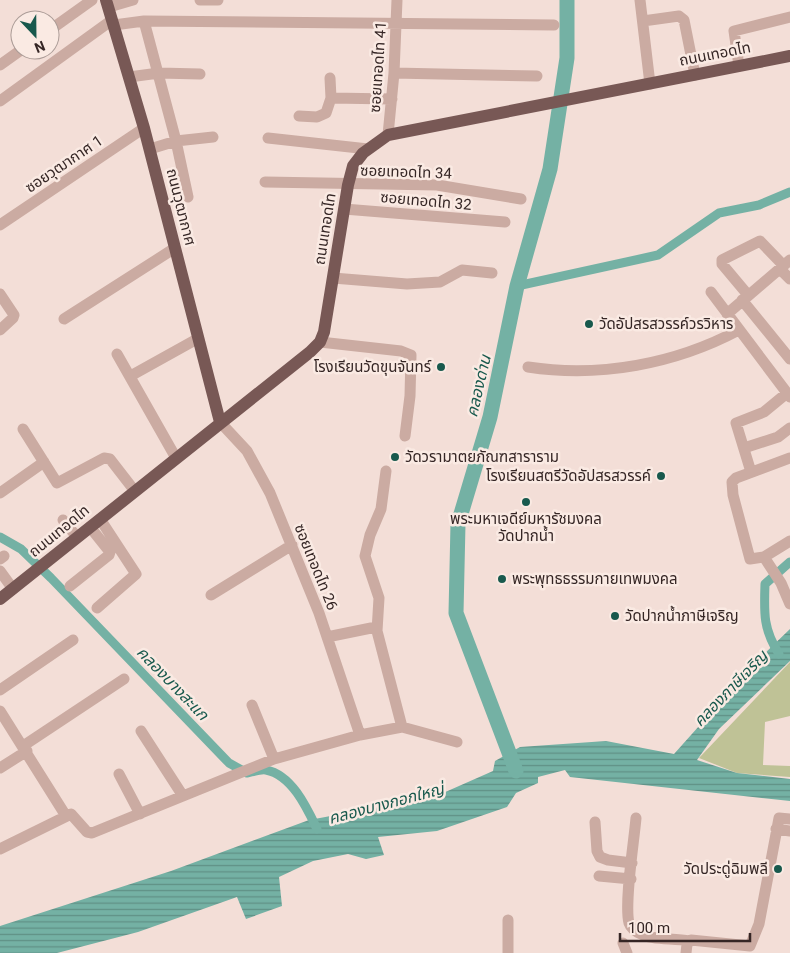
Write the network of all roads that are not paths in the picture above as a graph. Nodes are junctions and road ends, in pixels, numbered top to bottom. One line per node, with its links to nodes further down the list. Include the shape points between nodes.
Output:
1 (92, 0): 12 (street)
2 (133, 0): 7 (street)
3 (200, 0): 4 (street)
4 (218, 0)
5 (398, 0): 11 (street, ซอยเทอดไท 41)
6 (640, 0): 10 (street)
7 (108, 4): 13 (main road, ถนนวุฒากาศ)
8 (790, 17): 16 (street, via 734,31)
9 (144, 21): 11 (street); 13 (street); 17 (street)
10 (643, 21): 20 (street, via 679,16 684,20); 24 (street)
11 (396, 22): 14 (street); 18 (street, ซอยเทอดไท 41)
12 (60, 23)
13 (113, 23): 22 (main road, ถนนวุฒากาศ); 27 (street)
14 (554, 25)
15 (790, 56): 16 (main road, ถนนเทอดไท)
16 (739, 66): 20 (main road, ถนนเทอดไท)
17 (159, 73): 19 (street); 22 (street); 33 (street)
18 (394, 73): 21 (street); 26 (street, ซอยเทอดไท 41)
19 (200, 74)
20 (695, 75): 24 (main road, ถนนเทอดไท)
21 (537, 76)
22 (129, 77): 29 (main road, ถนนวุฒากาศ)
23 (330, 78): 25 (street)
24 (650, 84): 30 (main road, ถนนเทอดไท)
25 (331, 98): 26 (street); 28 (street, via 322,116)
26 (392, 99): 30 (street, ซอยเทอดไท 41)
27 (0, 101)
28 (299, 116)
29 (144, 128): 34 (main road, ถนนวุฒากาศ); 42 (street, ซอยวุฒากาศ 1)
30 (388, 135): 35 (main road, ถนนเทอดไท)
31 (213, 137): 33 (street)
32 (268, 138): 35 (street)
33 (176, 141): 34 (street); 38 (street)
34 (150, 149): 43 (main road, ถนนวุฒากาศ)
35 (368, 149): 37 (main road, ถนนเทอดไท, via 353,166)
36 (264, 182): 37 (street, ซอยเทอดไท 34)
37 (348, 185): 39 (street, ซอยเทอดไท 34, via 437,185); 40 (main road, ถนนเทอดไท)
38 (188, 197)
39 (521, 199)
40 (344, 209): 41 (street, ซอยเทอดไท 32); 46 (main road, ถนนเทอดไท)
41 (505, 222)
42 (0, 226)
43 (175, 248): 52 (street); 55 (main road, ถนนวุฒากาศ)
44 (785, 265): 47 (street); 50 (street); 50 (street, via 760,241 722,260)
45 (492, 274): 46 (street, via 462,270 440,282 407,284)
46 (333, 278): 56 (main road, ถนนเทอดไท)
47 (790, 279)
48 (711, 292): 51 (street)
49 (0, 294): 53 (street, via 14,315)
50 (745, 298): 51 (street); 58 (street)
51 (727, 314): 54 (street)
52 (64, 319)
53 (0, 330)
54 (739, 330): 59 (street, via 675,358 571,372); 61 (street)
55 (197, 339): 60 (street); 62 (main road, ถนนวุฒากาศ)
56 (320, 342): 62 (main road, ถนนเทอดไท); 65 (street, via 401,351 411,356)
57 (117, 354): 67 (street)
58 (790, 359)
59 (528, 367)
60 (134, 374)
61 (788, 395): 66 (street, via 764,412 736,423)
62 (220, 422): 67 (main road, ถนนเทอดไท); 79 (street, ซอยเทอดไท 26, via 247,451 260,472)
63 (790, 428): 66 (street, via 778,437)
64 (23, 429): 69 (street)
65 (405, 436)
66 (744, 448): 71 (street)
67 (176, 458): 72 (main road, ถนนเทอดไท)
68 (790, 458): 71 (street)
69 (44, 462): 72 (street, via 58,484 101,460 110,459); 73 (street)
70 (386, 471): 88 (street, via 381,509 365,548 379,598)
71 (751, 472): 80 (street, via 736,478 731,486 750,559)
72 (134, 490): 74 (main road, ถนนเทอดไท)
73 (0, 493)
74 (100, 519): 76 (main road, ถนนเทอดไท); 87 (street, via 136,574)
75 (63, 520): 77 (street)
76 (90, 527): 77 (main road, ถนนเทอดไท); 82 (street, via 110,552 109,555)
77 (77, 538): 83 (main road, ถนนเทอดไท)
78 (790, 541): 80 (street)
79 (292, 545): 84 (street); 89 (street, ซอยเทอดไท 26)
80 (766, 561): 86 (street)
81 (0, 571): 83 (street)
82 (70, 586)
83 (13, 589): 85 (main road, ถนนเทอดไท)
84 (211, 595)
85 (0, 599)
86 (790, 604)
87 (97, 608)
88 (376, 627): 89 (street); 95 (street)
89 (328, 637): 97 (street, ซอยเทอดไท 26)
90 (73, 640): 92 (street)
91 (124, 679): 99 (street)
92 (0, 690)
93 (252, 705): 100 (street)
94 (0, 711): 99 (street)
95 (402, 727): 97 (street); 98 (street)
96 (141, 731): 103 (street)
97 (360, 735): 100 (street)
98 (457, 742)
99 (25, 749): 101 (street); 105 (street)
100 (274, 759): 103 (street)
101 (0, 768)
102 (119, 774): 104 (street)
103 (183, 796): 104 (street)
104 (140, 814): 105 (street, via 89,833 74,814)
105 (66, 816): 111 (street)
106 (636, 818): 112 (street)
107 (790, 819): 109 (street, via 779,818)
108 (595, 822): 112 (street, via 600,857)
109 (776, 829): 110 (street); 116 (street, via 758,924 750,946)
110 (790, 831)
111 (0, 849)
112 (632, 863): 114 (street)
113 (600, 876): 114 (street)
114 (631, 879): 116 (street, via 628,903 631,928 645,936)
115 (508, 920): 117 (street)
116 (689, 941): 118 (street)
117 (508, 953)
118 (686, 953)

